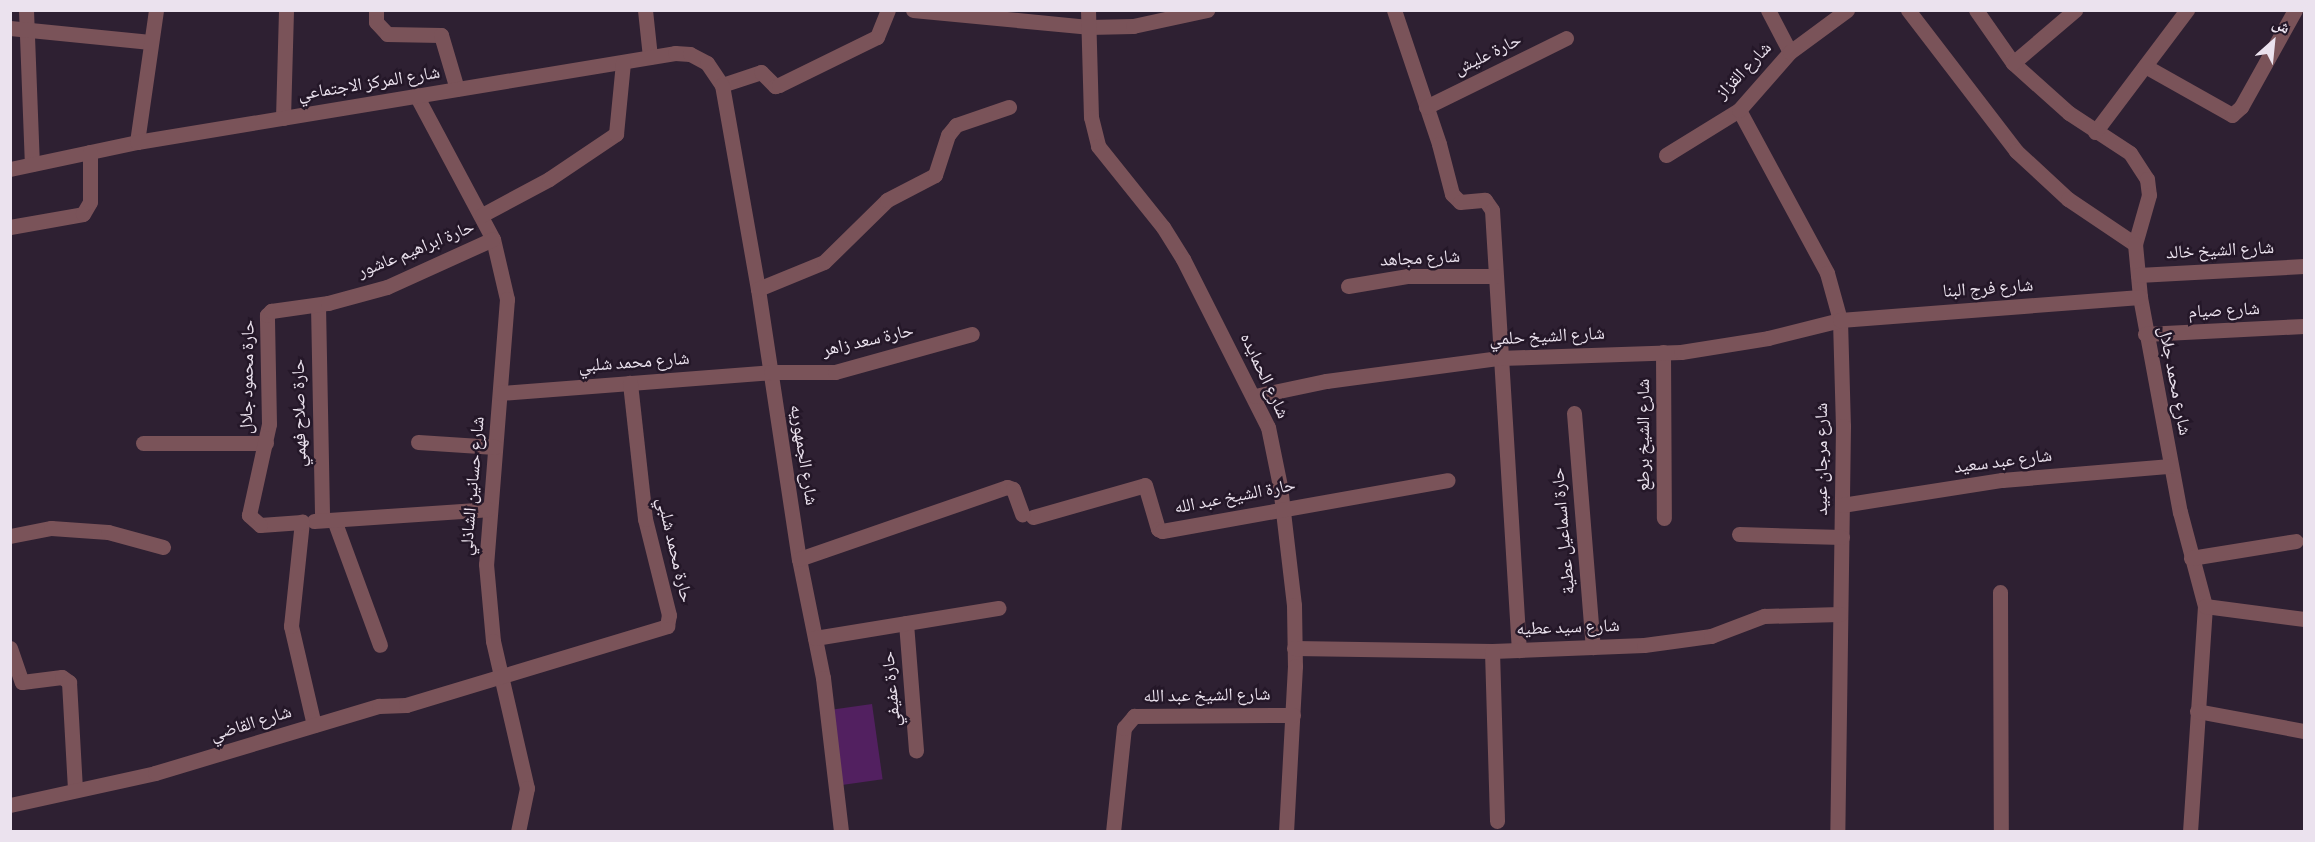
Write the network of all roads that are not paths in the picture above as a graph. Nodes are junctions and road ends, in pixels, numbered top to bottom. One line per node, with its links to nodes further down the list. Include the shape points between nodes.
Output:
1 (26, 10): 19 (street)
2 (156, 10): 21 (street)
3 (286, 10): 33 (street)
4 (376, 10): 28 (street, via 376,22 387,34 441,35)
5 (645, 10): 23 (street)
6 (888, 10): 27 (street, via 877,37 779,85 775,86 761,72)
7 (913, 10): 18 (street)
8 (1088, 10): 18 (street, شارع الحمايده)
9 (1207, 10): 18 (street, via 1133,26)
10 (1394, 10): 31 (street)
11 (1768, 10): 22 (street)
12 (1846, 10): 22 (street, شارع القزاز)
13 (1908, 10): 43 (street, via 2016,151 2068,199)
14 (1976, 10): 25 (street, شارع محمد جلال)
15 (2075, 10): 25 (street)
16 (2187, 10): 26 (street)
17 (2295, 10): 26 (street, via 2241,108 2232,115)
18 (1088, 27): 60 (street, شارع الحمايده, via 1091,117 1098,146 1168,235)
19 (18, 28): 21 (street); 38 (street)
20 (1566, 38): 31 (street, حارة عليش)
21 (150, 42): 35 (street)
22 (1790, 52): 32 (street, شارع القزاز)
23 (650, 57): 24 (street, شارع المركز الاجتماعي); 27 (street, شارع المركز الاجتماعي, via 690,54 707,63)
24 (623, 62): 28 (street, شارع المركز الاجتماعي); 40 (street, via 616,134 541,184)
25 (2013, 63): 34 (street, شارع محمد جلال)
26 (2145, 66): 34 (street)
27 (722, 85): 48 (street, شارع الجمهوريه)
28 (457, 89): 29 (street, شارع المركز الاجتماعي)
29 (416, 95): 33 (street, شارع المركز الاجتماعي); 40 (street, شارع حسانين الشاذلي)
30 (1010, 107): 48 (street, via 956,125 948,135 934,174 887,200 824,262)
31 (1426, 107): 46 (street, via 1454,199 1485,200 1491,206)
32 (1739, 110): 37 (street, شارع القزاز); 51 (street, شارع مرجان عبيد, via 1827,273)
33 (283, 118): 35 (street, شارع المركز الاجتماعي)
34 (2095, 132): 43 (street, شارع محمد جلال, via 2130,153 2147,179 2149,195)
35 (136, 142): 36 (street, شارع المركز الاجتماعي)
36 (90, 152): 38 (street, شارع المركز الاجتماعي); 41 (street, via 90,201 83,214)
37 (1666, 155)
38 (32, 164): 39 (street, شارع المركز الاجتماعي)
39 (10, 169)
40 (482, 215): 42 (street, شارع حسانين الشاذلي)
41 (10, 226)
42 (493, 239): 50 (street, حارة ابراهيم عاشور, via 387,286); 59 (street, شارع حسانين الشاذلي, via 507,299)
43 (2135, 244): 45 (street, شارع محمد جلال)
44 (2304, 266): 45 (street, شارع الشيخ خالد)
45 (2138, 275): 49 (street, شارع محمد جلال)
46 (1495, 276): 47 (street, شارع مجاهد, via 1408,276); 56 (street)
47 (1348, 286)
48 (758, 289): 57 (street, شارع الجمهوريه)
49 (2139, 297): 51 (street, شارع فرج البنا); 54 (street, شارع محمد جلال)
50 (318, 305): 64 (street, حارة محمود جلال, via 271,311 266,317); 72 (street, حارة صلاح فهمي)
51 (1840, 320): 55 (street, شارع الشيخ حلمي, via 1731,345); 68 (street, شارع مرجان عبيد)
52 (2304, 327): 54 (street, شارع صيام)
53 (972, 334): 57 (street, حارة سعد زاهر, via 845,370)
54 (2145, 334): 66 (street, شارع محمد جلال)
55 (1664, 352): 56 (street, شارع الشيخ حلمي); 71 (street, شارع الشيخ برطع)
56 (1499, 358): 60 (street, شارع الشيخ حلمي, via 1326,381); 92 (street)
57 (771, 372): 58 (street, شارع محمد شلبي); 80 (street, شارع الجمهوريه)
58 (630, 383): 59 (street, شارع محمد شلبي); 94 (street, حارة محمد شلبي, via 645,519 669,620 667,626)
59 (500, 393): 65 (street, شارع حسانين الشاذلي)
60 (1255, 396): 69 (street, شارع الحمايده, via 1268,427)
61 (1574, 413): 89 (street, حارة اسماعيل عطية)
62 (418, 442): 65 (street)
63 (143, 443): 64 (street)
64 (266, 443): 73 (street, حارة محمود جلال, via 251,519 260,525)
65 (495, 447): 70 (street, شارع حسانين الشاذلي)
66 (2170, 466): 68 (street, شارع عبد سعيد, via 2002,480); 79 (street, شارع محمد جلال)
67 (1447, 480): 69 (street, حارة الشيخ عبد الله)
68 (1842, 505): 76 (street, شارع مرجان عبيد)
69 (1283, 507): 80 (street, حارة الشيخ عبد الله, via 1160,531 1145,485 1028,516 1013,489 1007,487); 91 (street, شارع الحمايده)
70 (488, 509): 72 (street); 94 (street, شارع حسانين الشاذلي, via 489,602)
71 (1664, 518)
72 (328, 520): 73 (street); 88 (street, حارة صلاح فهمي)
73 (302, 522): 97 (street, via 291,626)
74 (1739, 534): 76 (street)
75 (10, 536): 78 (street, via 51,528 108,532)
76 (1842, 537): 84 (street, شارع مرجان عبيد)
77 (2296, 541): 79 (street)
78 (163, 547)
79 (2191, 558): 82 (street, شارع محمد جلال)
80 (799, 559): 87 (street, شارع الجمهوريه)
81 (2000, 592): 108 (street)
82 (2205, 606): 85 (street); 95 (street, شارع محمد جلال)
83 (999, 608): 86 (street, حارة عفيفي)
84 (1840, 614): 89 (street, شارع سيد عطيه, via 1764,616 1707,637); 107 (street, شارع مرجان عبيد)
85 (2304, 619)
86 (906, 623): 87 (street, حارة عفيفي); 99 (street, حارة عفيفي)
87 (815, 638): 104 (street, شارع الجمهوريه)
88 (380, 645)
89 (1593, 647): 92 (street, شارع سيد عطيه)
90 (10, 648): 100 (street, via 22,682 62,677 69,682)
91 (1294, 648): 93 (street, شارع سيد عطيه); 96 (street, شارع الحمايده)
92 (1519, 650): 93 (street, شارع سيد عطيه)
93 (1492, 651): 102 (street)
94 (501, 675): 97 (street, شارع القاضي, via 406,705 379,706); 103 (street, شارع حسانين الشاذلي, via 527,788)
95 (2197, 711): 98 (street); 109 (street, شارع محمد جلال)
96 (1293, 714): 105 (street, شارع الشيخ عبد الله, via 1134,716 1124,728); 106 (street, شارع الحمايده)
97 (314, 725): 100 (street, شارع القاضي, via 155,774)
98 (2304, 731)
99 (916, 752)
100 (75, 790): 101 (street, شارع القاضي)
101 (10, 806)
102 (1497, 820)
103 (518, 831)
104 (841, 831)
105 (1113, 831)
106 (1286, 831)
107 (1837, 831)
108 (2001, 831)
109 (2190, 831)

